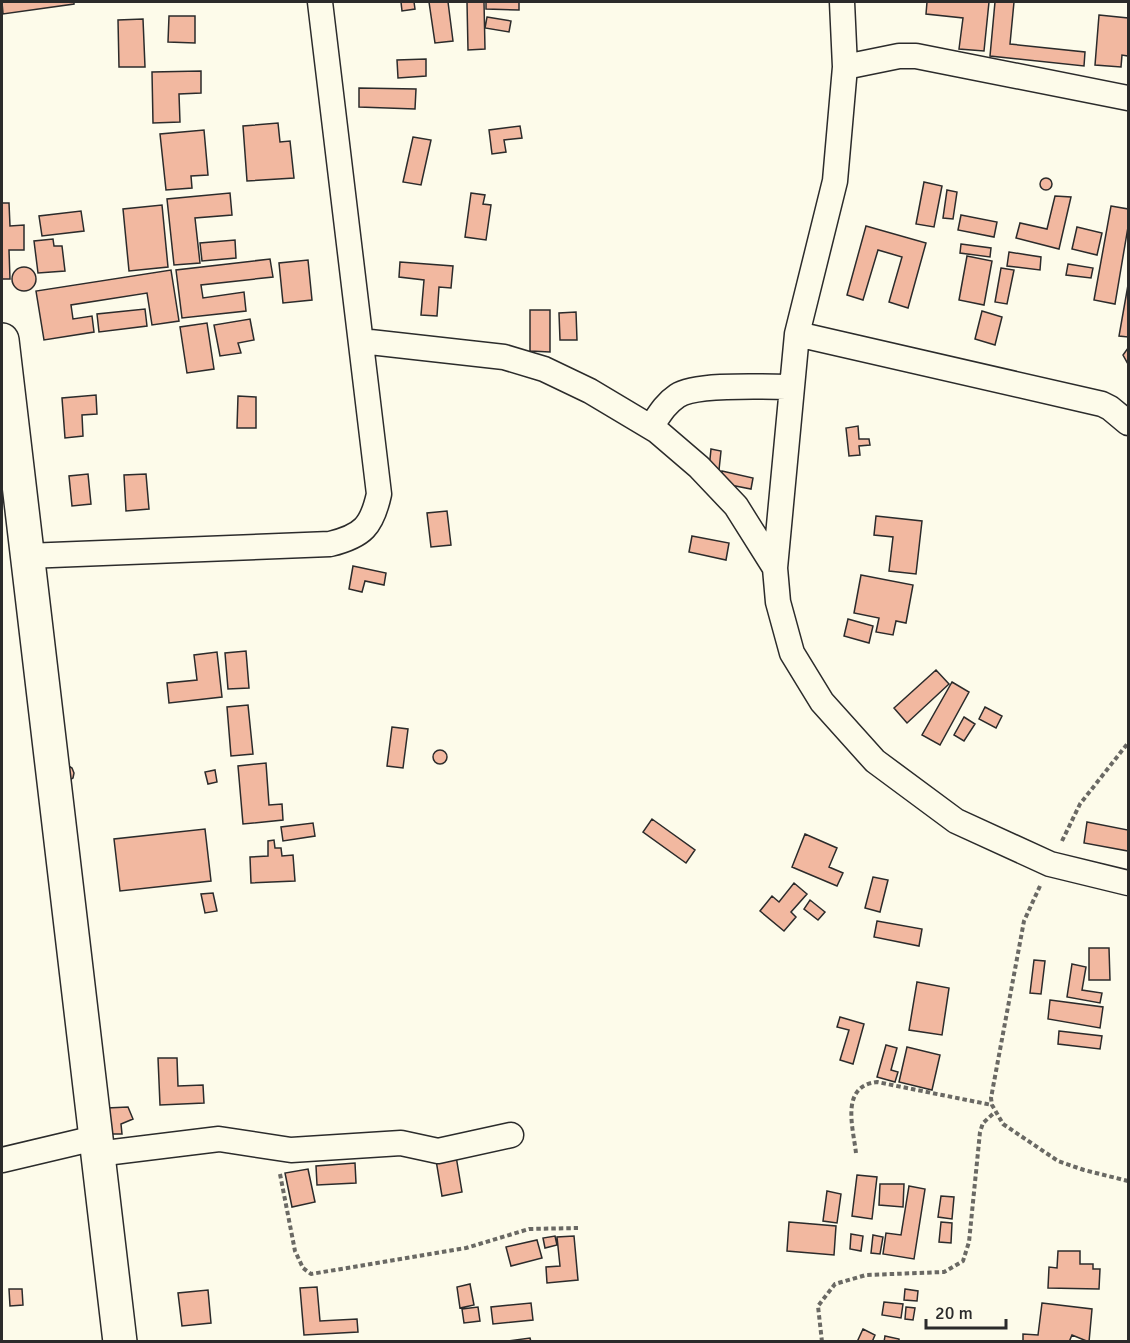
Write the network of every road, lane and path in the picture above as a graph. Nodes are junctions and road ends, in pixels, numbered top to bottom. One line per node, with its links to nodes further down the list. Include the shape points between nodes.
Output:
1 (320, 2): 7 (street)
2 (842, 2): 3 (street)
3 (845, 67): 4 (street, via 916,56); 5 (street, via 835,181)
4 (1128, 98)
5 (797, 334): 8 (street); 10 (street, via 1102,404)
6 (2, 340): 9 (main road)
7 (361, 341): 11 (street, via 504,357 544,369); 12 (street, via 379,494 374,515 363,530 349,539)
8 (792, 387): 11 (street, via 695,389 666,404); 13 (street)
9 (5, 407): 12 (main road)
10 (1128, 423)
11 (651, 428): 13 (street, via 699,467 736,506)
12 (26, 556): 20 (main road)
13 (776, 568): 15 (street, via 778,602 792,653 822,702 875,760 956,820)
14 (1128, 743): 15 (path, via 1080,804)
15 (1050, 864): 16 (street); 17 (path, via 1024,921)
16 (1128, 883)
17 (992, 1106): 18 (path); 22 (path, via 869,1083 852,1100)
18 (995, 1112): 24 (path, via 1003,1124 1058,1161); 27 (path, via 980,1132 969,1242 963,1261 944,1272 866,1275 835,1284 818,1306)
19 (511, 1135): 21 (street, via 438,1151 401,1143 291,1150)
20 (96, 1146): 21 (street, via 219,1138); 23 (street); 26 (main road)
21 (275, 1147): 25 (path, via 295,1251 303,1268 311,1274 466,1248 529,1229)
22 (856, 1153)
23 (2, 1160)
24 (1128, 1181)
25 (578, 1228)
26 (120, 1341)
27 (822, 1341)

